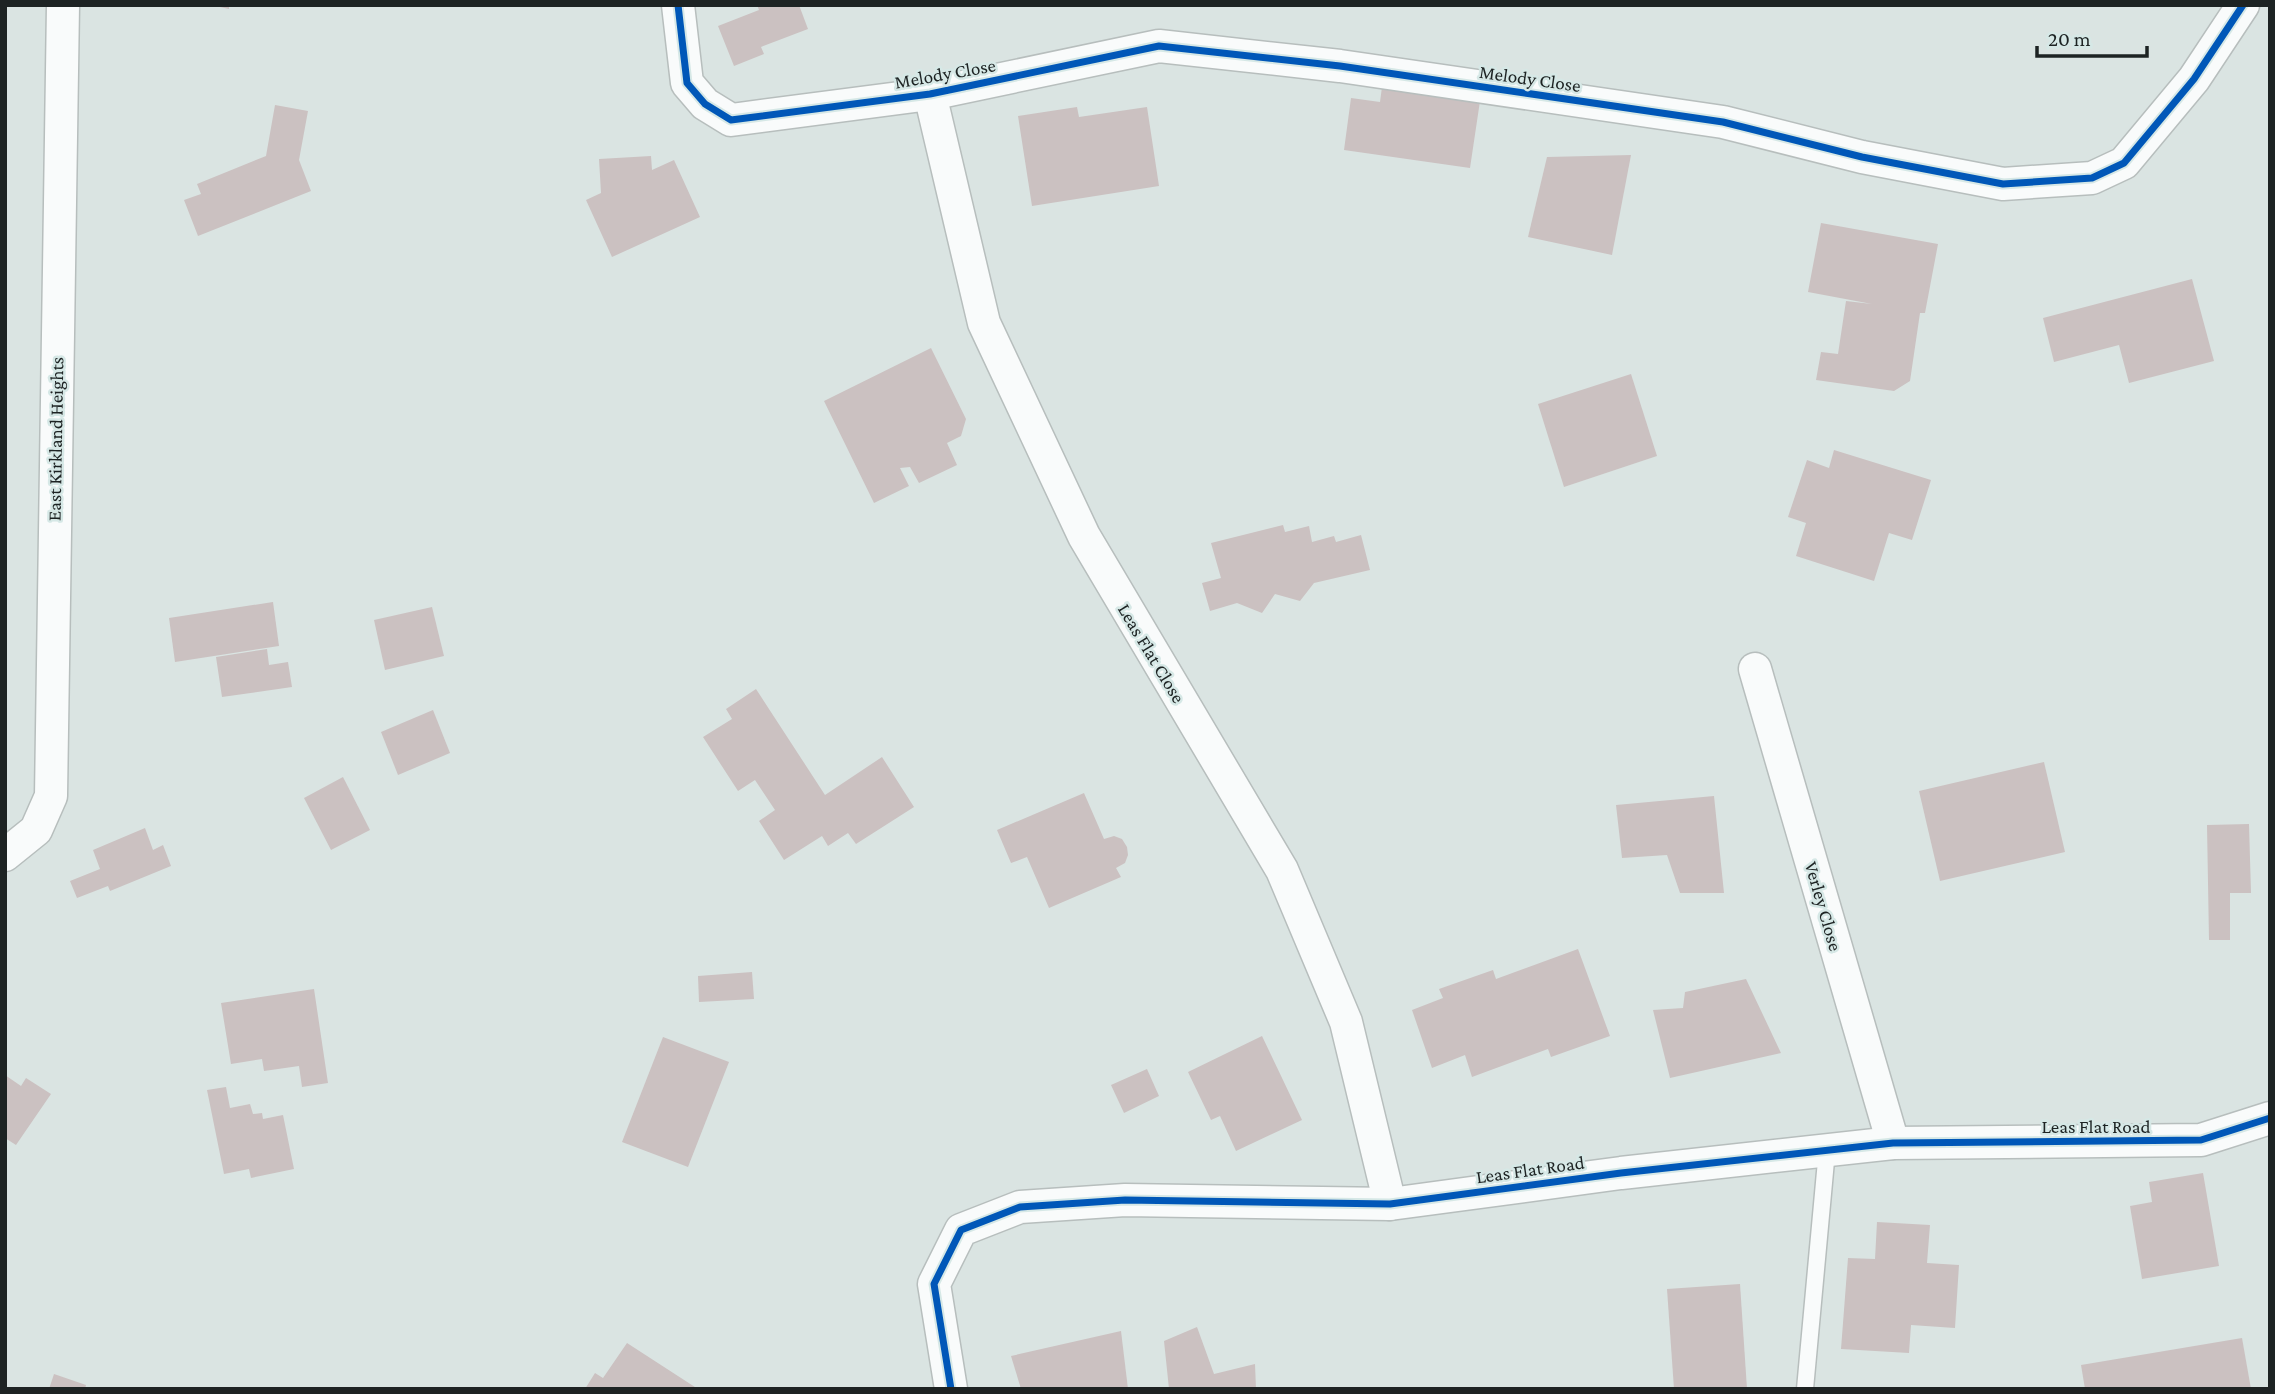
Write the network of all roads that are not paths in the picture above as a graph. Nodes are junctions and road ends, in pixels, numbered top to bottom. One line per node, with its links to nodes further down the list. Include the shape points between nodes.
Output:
1 (64, 5): 6 (street, East Kirkland Heights, via 51,796 36,830)
2 (678, 5): 4 (street, Melody Close, via 687,83 705,104 731,120)
3 (2243, 5): 4 (street, Melody Close, via 2194,79 2124,163 2092,178 2003,184 1862,157 1723,122 1340,66 1159,46)
4 (930, 94): 10 (street, Leas Flat Close, via 984,323 1084,537 1282,870 1346,1022)
5 (1755, 669): 8 (street, Verley Close)
6 (5, 855)
7 (2270, 1118): 8 (street, Leas Flat Road, via 2202,1140)
8 (1893, 1143): 9 (street, Leas Flat Road)
9 (1827, 1150): 10 (street, Leas Flat Road); 12 (lane)
10 (1390, 1204): 11 (street, Leas Flat Road, via 1125,1200 1020,1206 961,1230 934,1284)
11 (951, 1389)
12 (1805, 1389)

